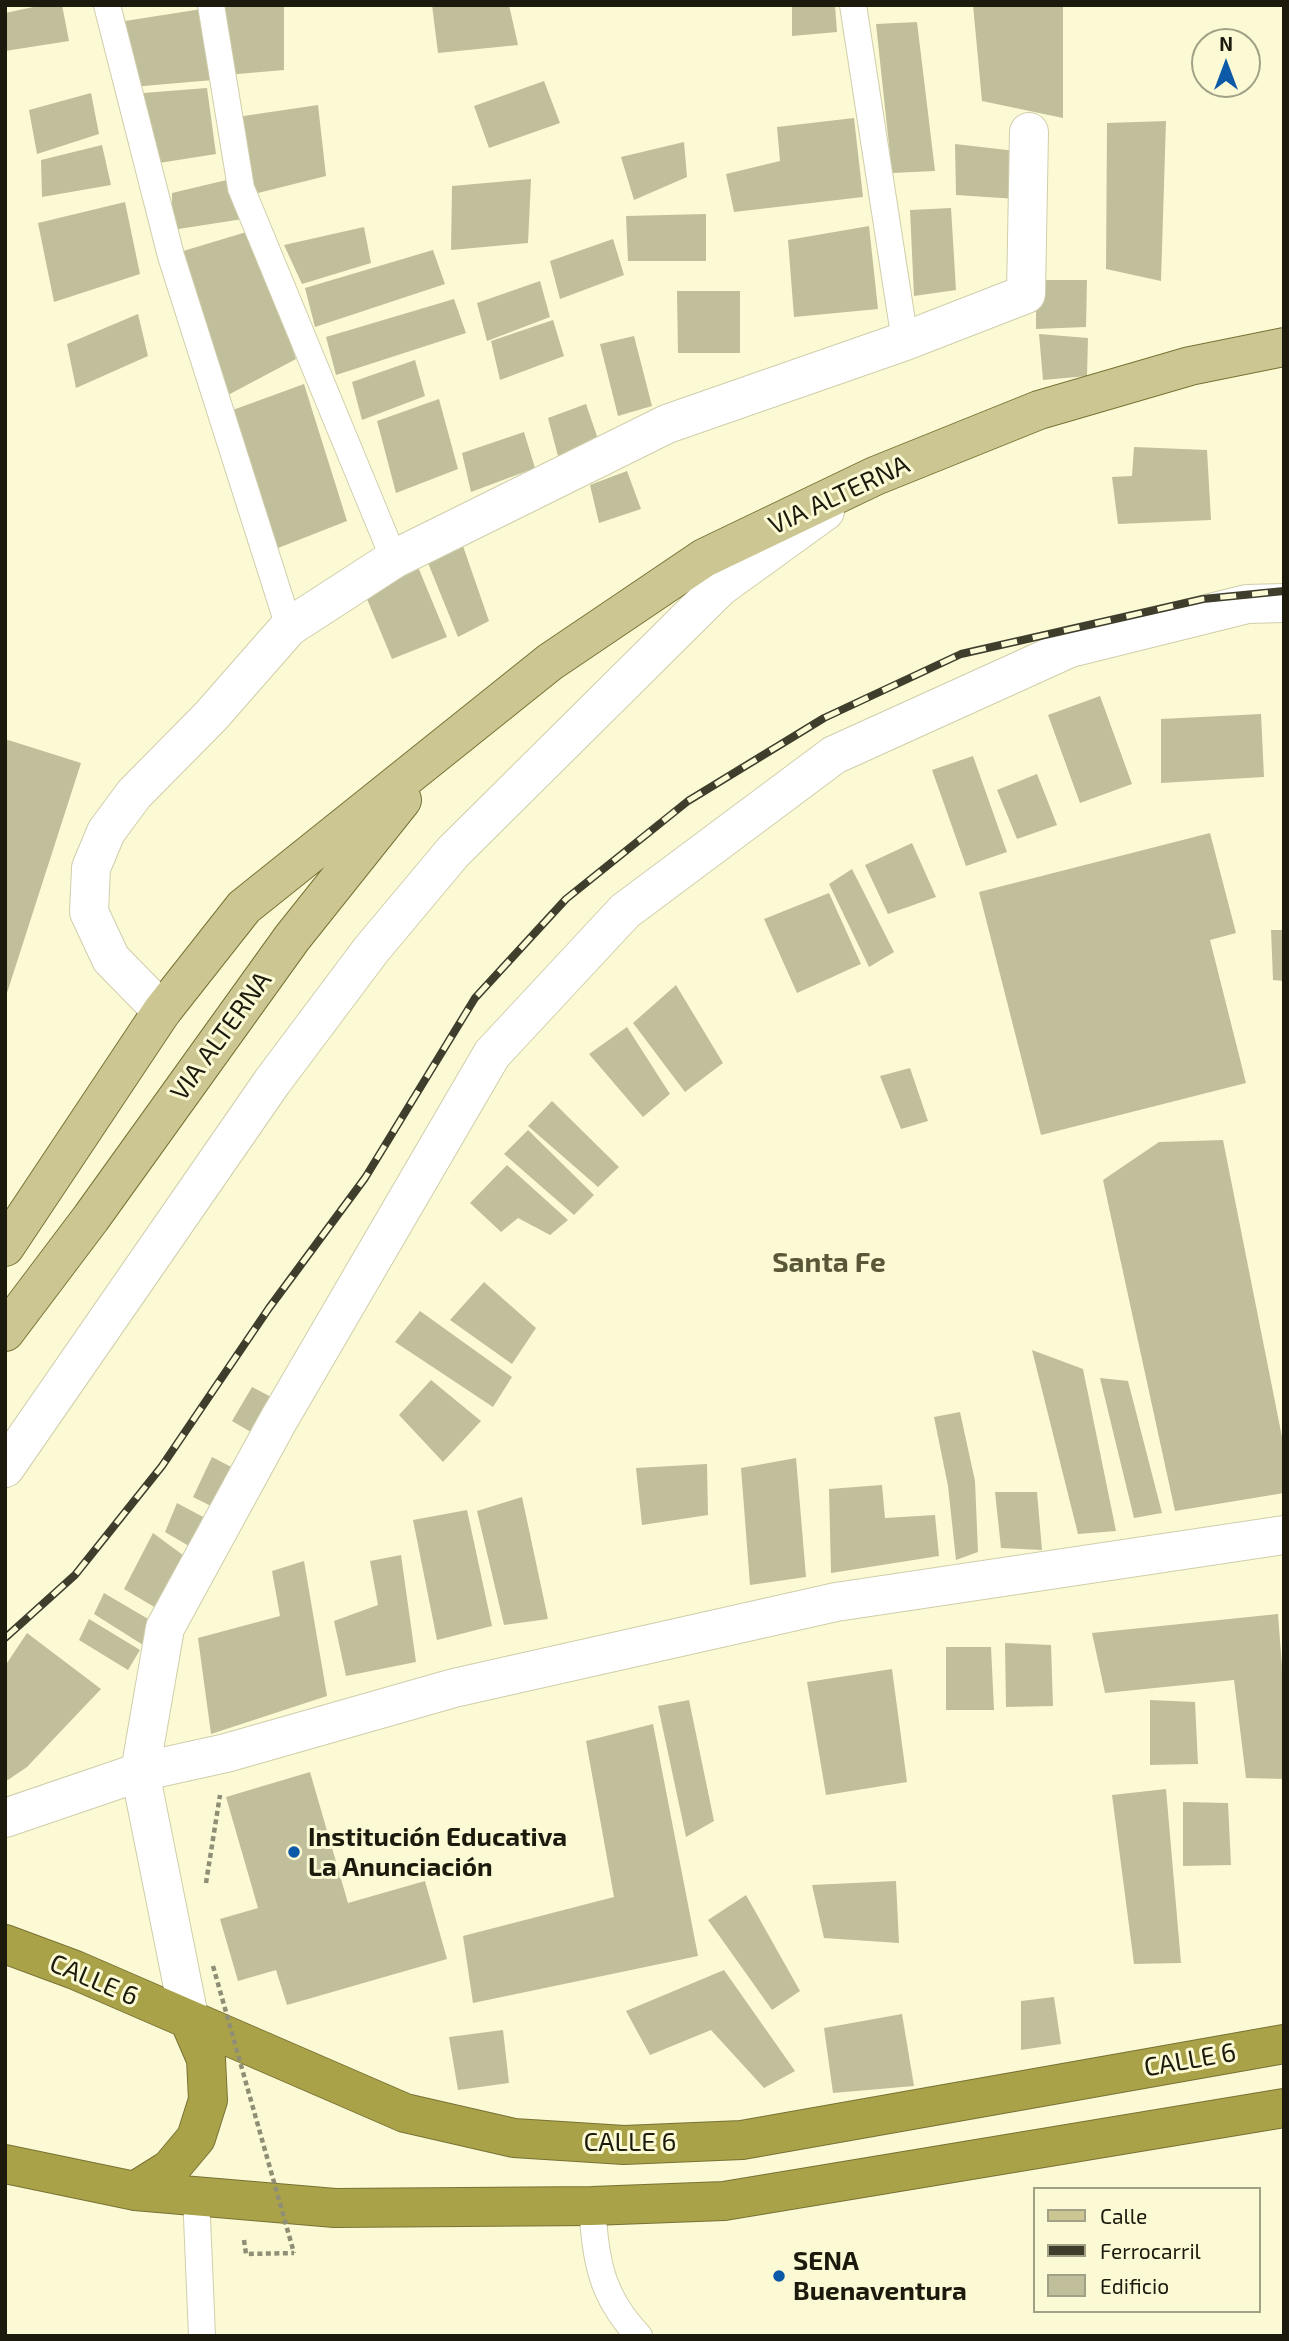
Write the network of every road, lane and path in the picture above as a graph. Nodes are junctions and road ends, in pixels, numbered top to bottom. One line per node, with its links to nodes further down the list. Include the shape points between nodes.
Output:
1 (107, 5): 10 (lane, via 171,256)
2 (211, 5): 8 (lane, via 241,188)
3 (853, 5): 5 (lane)
4 (1029, 132): 5 (street, via 1027,294)
5 (905, 341): 8 (street, via 667,424)
6 (1284, 347): 7 (main road, VIA ALTERNA, via 1190,366 1039,410)
7 (875, 476): 11 (main road, VIA ALTERNA, via 704,558 550,662); 15 (street, via 720,587 453,852 371,950 272,1082)
8 (394, 559): 10 (street)
9 (1284, 603): 18 (street, via 1247,604 1070,648 834,755 625,911 492,1054 278,1421 164,1628)
10 (289, 627): 12 (street, via 211,716 134,793 106,832 91,868 89,912 111,959)
11 (445, 747): 12 (main road, VIA ALTERNA, via 244,906); 14 (main road, VIA ALTERNA, via 292,938)
12 (162, 1011): 13 (main road, VIA ALTERNA)
13 (5, 1247)
14 (7, 1329)
15 (5, 1468)
16 (1284, 1535): 17 (street, via 836,1602 454,1688)
17 (226, 1753): 18 (street); 20 (path)
18 (140, 1772): 19 (street); 23 (street)
19 (5, 1818)
20 (206, 1889)
21 (5, 1944): 23 (highway, CALLE 6)
22 (213, 1966): 30 (path, bridge, via 294,2253)
23 (190, 2022): 24 (highway, CALLE 6, via 405,2113 514,2138 624,2146 742,2140); 27 (highway, via 206,2059 208,2099 196,2138 170,2169)
24 (1284, 2043)
25 (1284, 2108): 29 (highway, via 724,2200)
26 (5, 2164): 27 (highway)
27 (135, 2191): 28 (highway)
28 (196, 2194): 29 (highway, via 335,2208); 31 (lane)
29 (592, 2206): 32 (lane, via 596,2260 620,2316)
30 (246, 2253)
31 (202, 2336)
32 (639, 2336)

